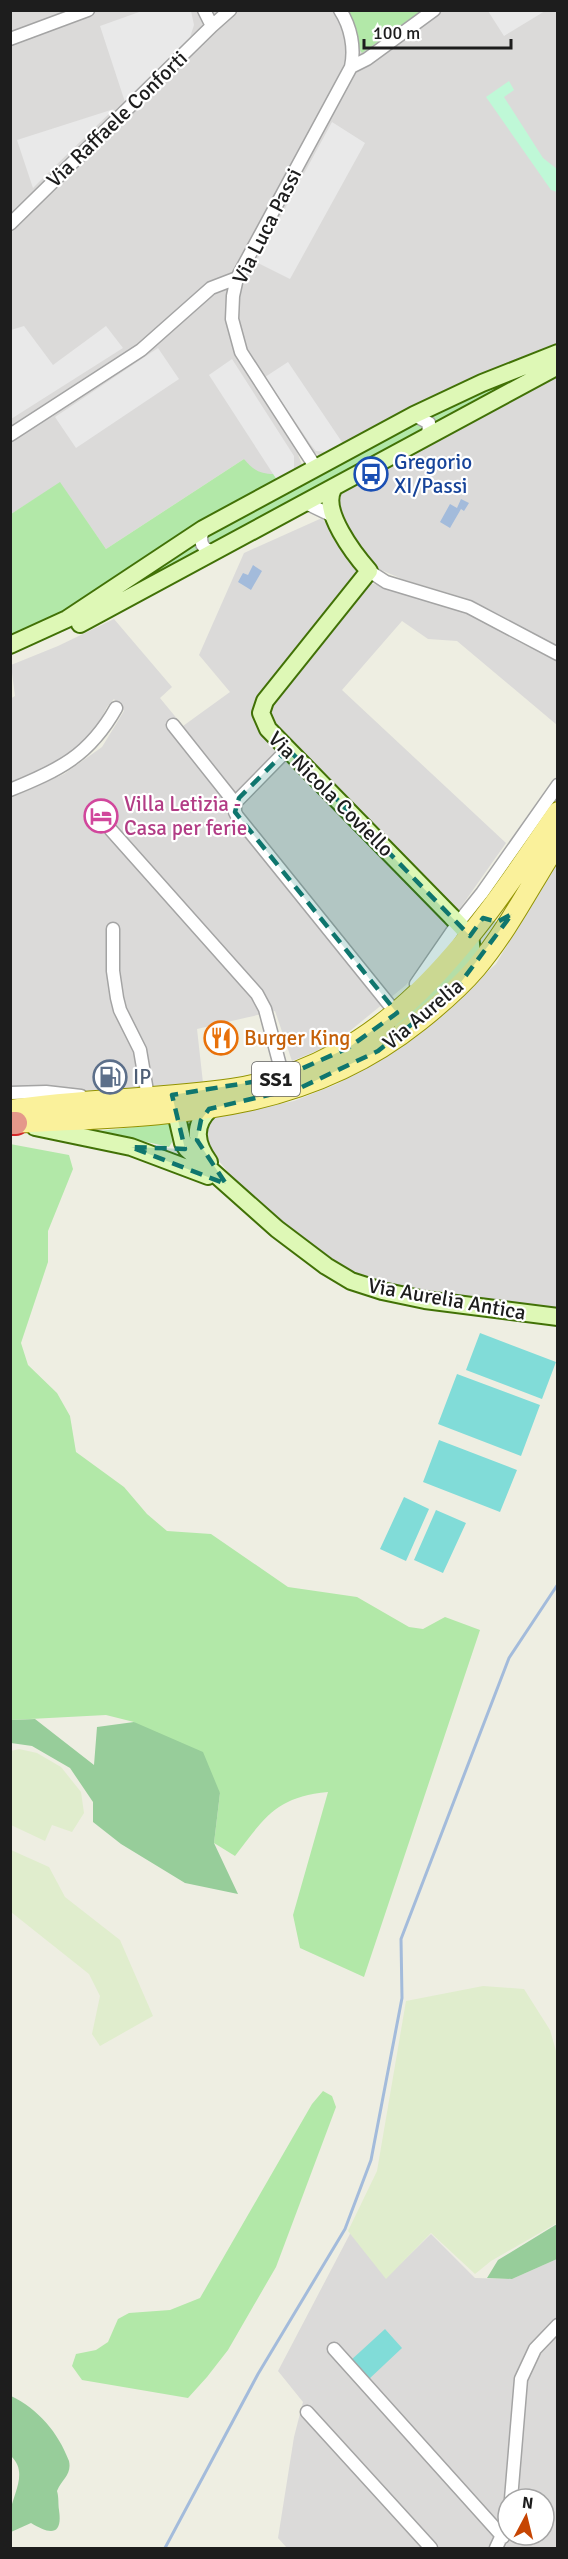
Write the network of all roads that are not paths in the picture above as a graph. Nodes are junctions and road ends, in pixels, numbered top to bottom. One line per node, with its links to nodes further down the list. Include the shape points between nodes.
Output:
1 (88, 10): 7 (street)
2 (204, 10): 6 (street)
3 (230, 10): 6 (street)
4 (340, 10): 8 (street, Via Luca Passi, via 351,37)
5 (434, 10): 8 (street)
6 (212, 26): 9 (street, Via Raffaele Conforti)
7 (10, 39)
8 (351, 67): 11 (street, Via Luca Passi)
9 (16, 212): 10 (street, Via Raffaele Conforti)
10 (10, 224)
11 (237, 278): 15 (street, via 211,288 141,350); 17 (street, Via Luca Passi, via 232,313 240,352)
12 (558, 353): 14 (street)
13 (558, 366): 16 (street)
14 (414, 415): 16 (street, via 429,423); 17 (street)
15 (10, 435)
16 (428, 437): 18 (street)
17 (316, 468): 21 (street)
18 (333, 489): 19 (street); 20 (street, via 329,504)
19 (306, 503): 20 (street); 22 (street)
20 (333, 516): 23 (street)
21 (203, 529): 22 (street, via 203,546); 24 (street, via 74,615)
22 (215, 551): 25 (street, via 66,631)
23 (369, 571): 26 (street, via 386,582 469,607); 29 (street, Via Nicola Coviello, via 263,705 265,727)
24 (10, 645)
25 (10, 654)
26 (558, 654)
27 (116, 708): 31 (street, via 97,738 73,760)
28 (173, 725): 32 (street)
29 (288, 749): 32 (street); 40 (street, Via Nicola Coviello)
30 (558, 785): 36 (street, Via Aurelia)
31 (10, 790)
32 (235, 803): 41 (street, via 237,816)
33 (558, 812): 38 (main road, Via Aurelia / SS1)
34 (111, 830): 43 (street, via 257,994 265,1009)
35 (558, 842): 37 (main road, Via Aurelia / SS1)
36 (482, 893): 38 (street, via 479,905); 40 (street, Via Aurelia)
37 (512, 914): 38 (street, via 497,922); 42 (main road, Via Aurelia / SS1, via 470,975)
38 (483, 918): 40 (main road, Via Aurelia / SS1)
39 (114, 929): 45 (street, via 117,998 140,1050)
40 (464, 929): 41 (main road, Via Aurelia / SS1, via 455,955); 42 (street, via 472,947 467,959)
41 (400, 1010): 43 (main road, Via Aurelia / SS1, via 348,1048)
42 (392, 1041): 48 (main road, Via Aurelia / SS1, via 367,1058 303,1087)
43 (283, 1077): 47 (main road, Via Aurelia / SS1)
44 (10, 1093): 46 (street, Via Aurelia, via 55,1092)
45 (148, 1097): 46 (main road, Via Aurelia / SS1); 47 (main road, Via Aurelia / SS1)
46 (103, 1101): 49 (main road, Via Aurelia / SS1)
47 (173, 1104): 48 (main road, Via Aurelia / SS1); 49 (main road, Via Aurelia / SS1); 50 (street)
48 (210, 1109): 52 (street, via 198,1126 198,1144)
49 (12, 1119): 51 (street)
50 (183, 1143): 51 (street, via 180,1149 170,1151); 52 (street)
51 (131, 1147): 52 (street)
52 (226, 1184): 53 (street, Via Aurelia Antica, via 314,1258 351,1281 432,1301)
53 (558, 1317)
54 (558, 2325): 57 (street, via 535,2349 520,2379)
55 (334, 2349): 58 (street)
56 (307, 2412): 59 (street)
57 (512, 2487)
58 (496, 2530)
59 (431, 2548)

